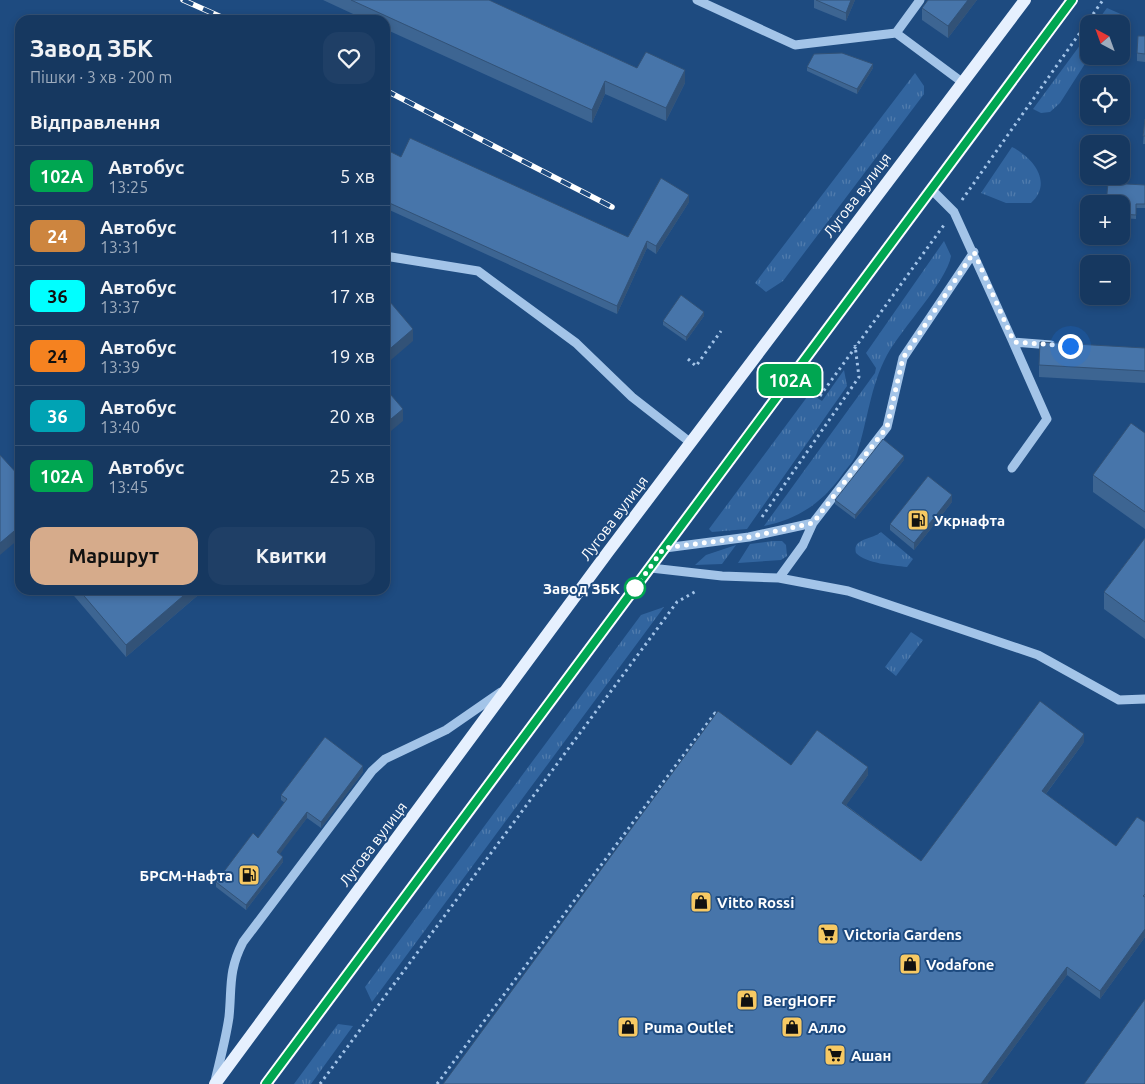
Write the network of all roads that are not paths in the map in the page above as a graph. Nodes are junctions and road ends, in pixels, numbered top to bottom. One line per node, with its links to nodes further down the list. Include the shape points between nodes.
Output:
1 (697, 0): 5 (lane, via 794,44)
2 (920, 0): 5 (lane)
3 (1025, 0): 6 (main road, Лугова вулиця)
4 (1072, 0): 7 (main road)
5 (896, 33): 6 (lane)
6 (962, 82): 12 (main road, Лугова вулиця)
7 (932, 190): 8 (lane, via 954,212); 15 (main road)
8 (974, 252): 10 (lane); 14 (lane, via 903,358 887,427)
9 (390, 257): 12 (lane, via 478,271 576,343 632,397)
10 (1014, 342): 11 (lane); 13 (lane, via 1047,418)
11 (1060, 346)
12 (692, 443): 18 (main road, Лугова вулиця)
13 (1012, 468)
14 (813, 523): 15 (lane, via 749,537); 17 (lane, via 803,545)
15 (664, 548): 16 (main road)
16 (651, 568): 17 (lane); 21 (main road)
17 (779, 578): 19 (lane, via 848,591 1038,655 1119,700)
18 (512, 685): 20 (main road, Лугова вулиця); 20 (lane, via 446,730 398,752 372,771 242,942 230,972 229,1020)
19 (1145, 699)
20 (215, 1084)
21 (266, 1084)

